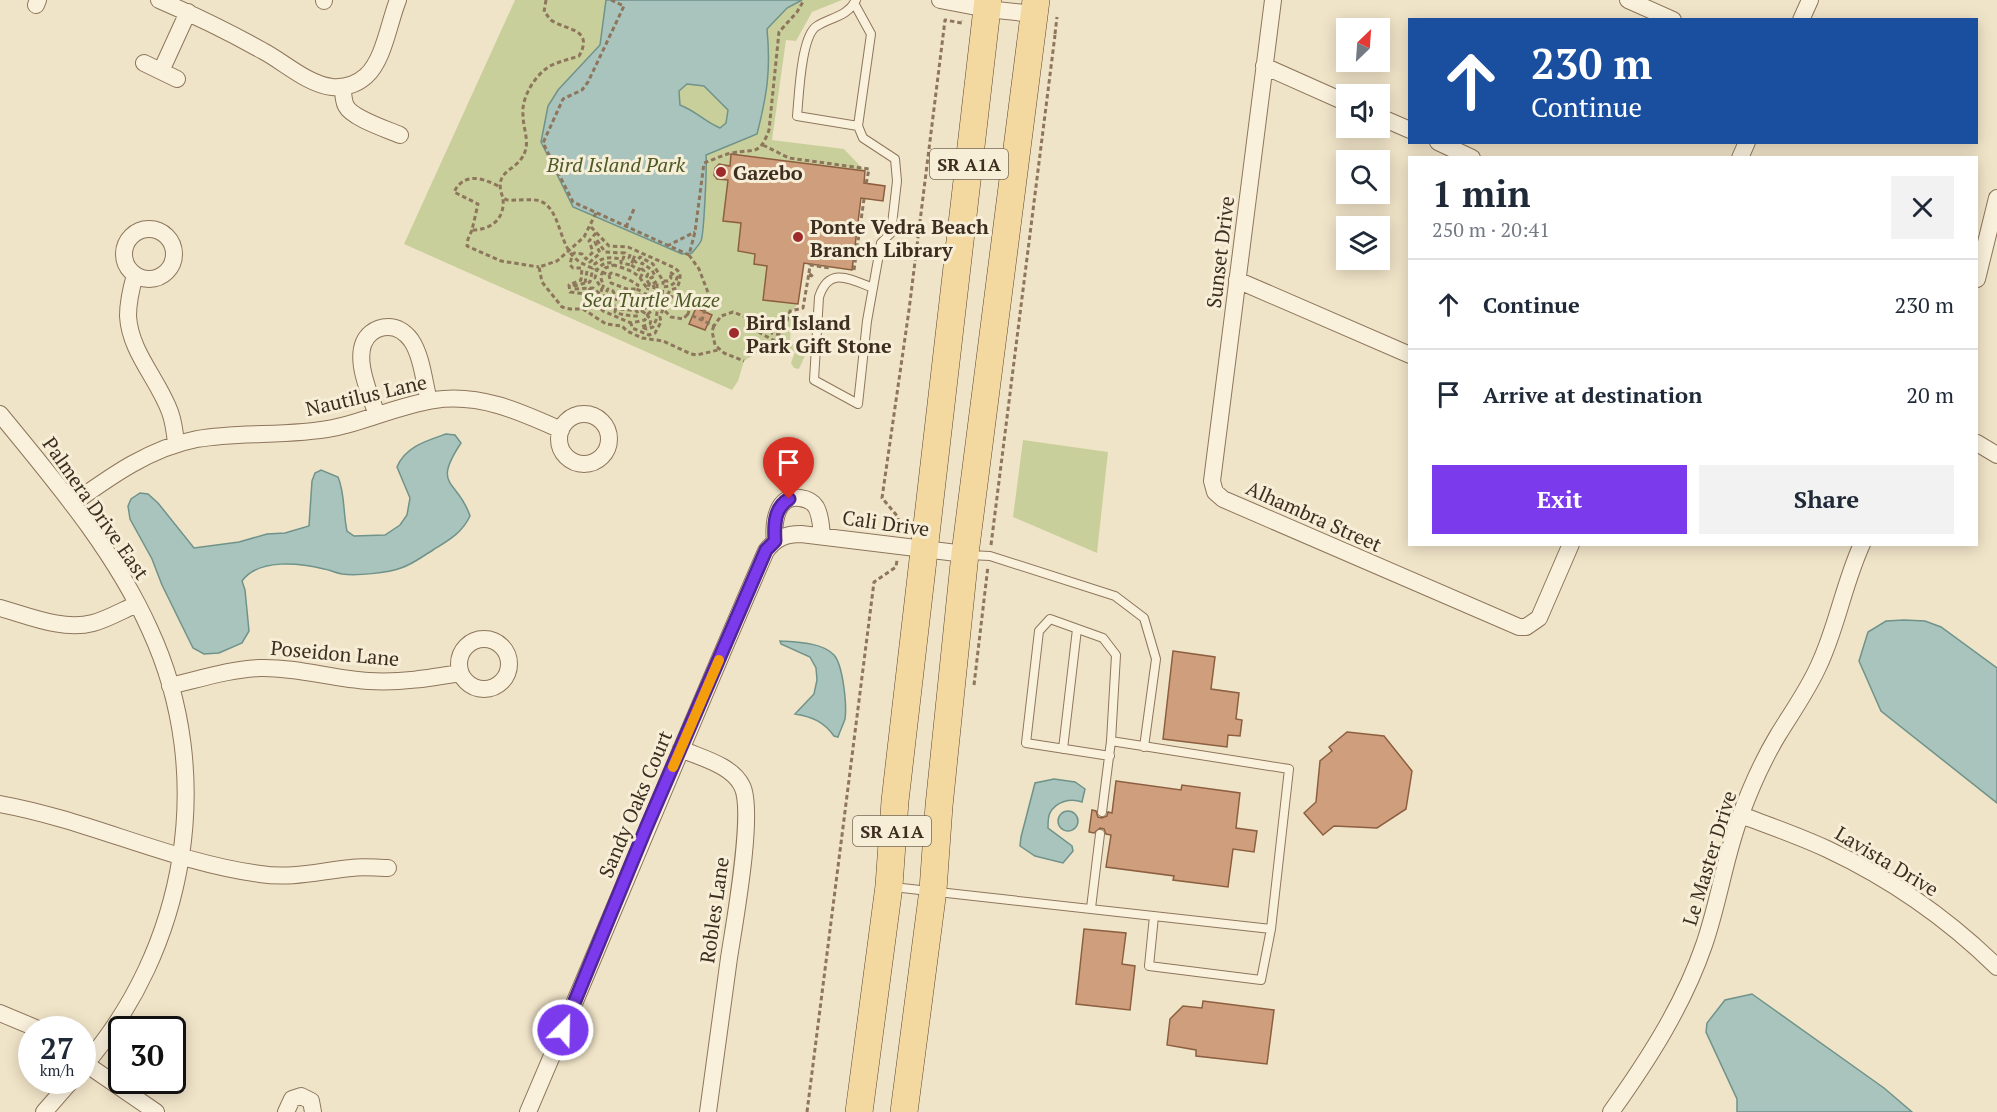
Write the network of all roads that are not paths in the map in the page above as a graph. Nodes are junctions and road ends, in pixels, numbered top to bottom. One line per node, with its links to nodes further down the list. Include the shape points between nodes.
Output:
1 (398, 0): 17 (street, via 375,65 366,76)
2 (940, 0): 8 (street)
3 (1272, 0): 14 (street, Sunset Drive)
4 (1628, 0): 11 (street)
5 (1810, 0): 12 (street)
6 (168, 2): 10 (street)
7 (855, 2): 20 (lane, via 871,34); 20 (lane, via 843,14 815,27 806,42 797,116)
8 (988, 4): 9 (street); 44 (main road, SR A1A)
9 (1035, 7): 45 (main road, SR A1A)
10 (188, 12): 15 (street); 17 (street, via 315,82 331,87)
11 (1668, 18)
12 (1802, 18)
13 (144, 63): 15 (street)
14 (1264, 66): 18 (street); 28 (street, Sunset Drive)
15 (161, 71): 16 (street)
16 (177, 79)
17 (349, 85): 22 (street, via 344,101 347,108)
18 (1336, 98)
19 (1390, 121): 21 (street)
20 (858, 126): 29 (lane, via 863,138 895,159 897,181 891,233 880,243)
21 (1408, 129)
22 (400, 135)
23 (1442, 144): 24 (street)
24 (1468, 156)
25 (1997, 198): 27 (street)
26 (135, 275): 35 (street, via 129,302 131,333 170,412)
27 (1978, 275)
28 (1237, 280): 30 (street); 38 (street, Sunset Drive, via 1212,481 1215,492)
29 (873, 288): 29 (lane, via 867,321 858,404 814,380 819,297 823,285 834,277)
30 (1408, 354)
31 (429, 401): 33 (street, Nautilus Lane); 33 (street, via 409,337 397,328 381,327 368,336 361,351 364,376); 34 (street, Nautilus Lane, via 472,399)
32 (0, 414): 39 (street, Palmera Drive East)
33 (377, 415): 35 (street, Nautilus Lane, via 333,428 212,437)
34 (561, 430)
35 (176, 444): 39 (street, Nautilus Lane, via 113,475)
36 (1978, 444): 37 (street)
37 (1997, 454)
38 (1229, 502): 42 (street, Alhambra Street, via 1514,626 1527,627 1539,618)
39 (72, 504): 46 (street, Palmera Drive East)
40 (822, 536): 41 (street, Cali Drive, via 791,534); 41 (street, via 816,507 797,497 780,508 774,527); 44 (street, Cali Drive)
41 (775, 541): 53 (street, Sandy Oaks Court, via 766,550)
42 (1570, 546)
43 (1861, 546): 58 (street, Le Master Drive, via 1821,661 1758,773)
44 (924, 551): 45 (street, Cali Drive); 62 (main road, SR A1A)
45 (977, 555): 52 (lane, via 1115,596 1144,618 1156,659); 63 (main road, SR A1A, via 939,806)
46 (137, 604): 47 (street, via 95,623 77,626); 50 (street, Palmera Drive East, via 151,630)
47 (0, 608)
48 (1077, 629): 51 (lane, via 1103,638 1116,655); 54 (lane); 54 (lane, via 1050,619 1039,631 1026,743)
49 (460, 673): 50 (street, Poseidon Lane, via 370,681 259,668)
50 (170, 686): 60 (street, Palmera Drive East, via 184,761)
51 (1112, 741): 52 (lane); 55 (lane)
52 (1144, 747): 66 (lane, via 1289,769)
53 (681, 749): 77 (street, Sandy Oaks Court); 78 (street, Robles Lane, via 736,776 746,798 742,868)
54 (1063, 749): 55 (lane)
55 (1110, 756): 57 (lane)
56 (0, 804): 60 (street, via 32,810)
57 (1102, 812)
58 (1741, 815): 67 (street, Lavista Drive, via 1827,849 1873,873 1949,925); 81 (street, Le Master Drive, via 1704,948 1685,992 1643,1066)
59 (1100, 834): 64 (lane)
60 (182, 857): 61 (street, via 286,877 353,867); 70 (street, Palmera Drive East, via 154,954 118,1022)
61 (388, 868)
62 (889, 886): 63 (lane); 79 (main road, SR A1A)
63 (933, 890): 64 (lane); 80 (main road, SR A1A)
64 (1091, 908): 65 (lane)
65 (1154, 916): 66 (lane); 66 (lane, via 1149,966 1261,981)
66 (1271, 929)
67 (1997, 967)
68 (0, 1013): 69 (street)
69 (18, 1021)
70 (96, 1048)
71 (96, 1067): 74 (street)
72 (60, 1094): 73 (street)
73 (44, 1112)
74 (156, 1112)
75 (286, 1112): 76 (street, via 292,1099 301,1096 311,1101)
76 (314, 1112)
77 (528, 1112)
78 (708, 1112)
79 (859, 1112)
80 (904, 1112)
81 (1611, 1112)

